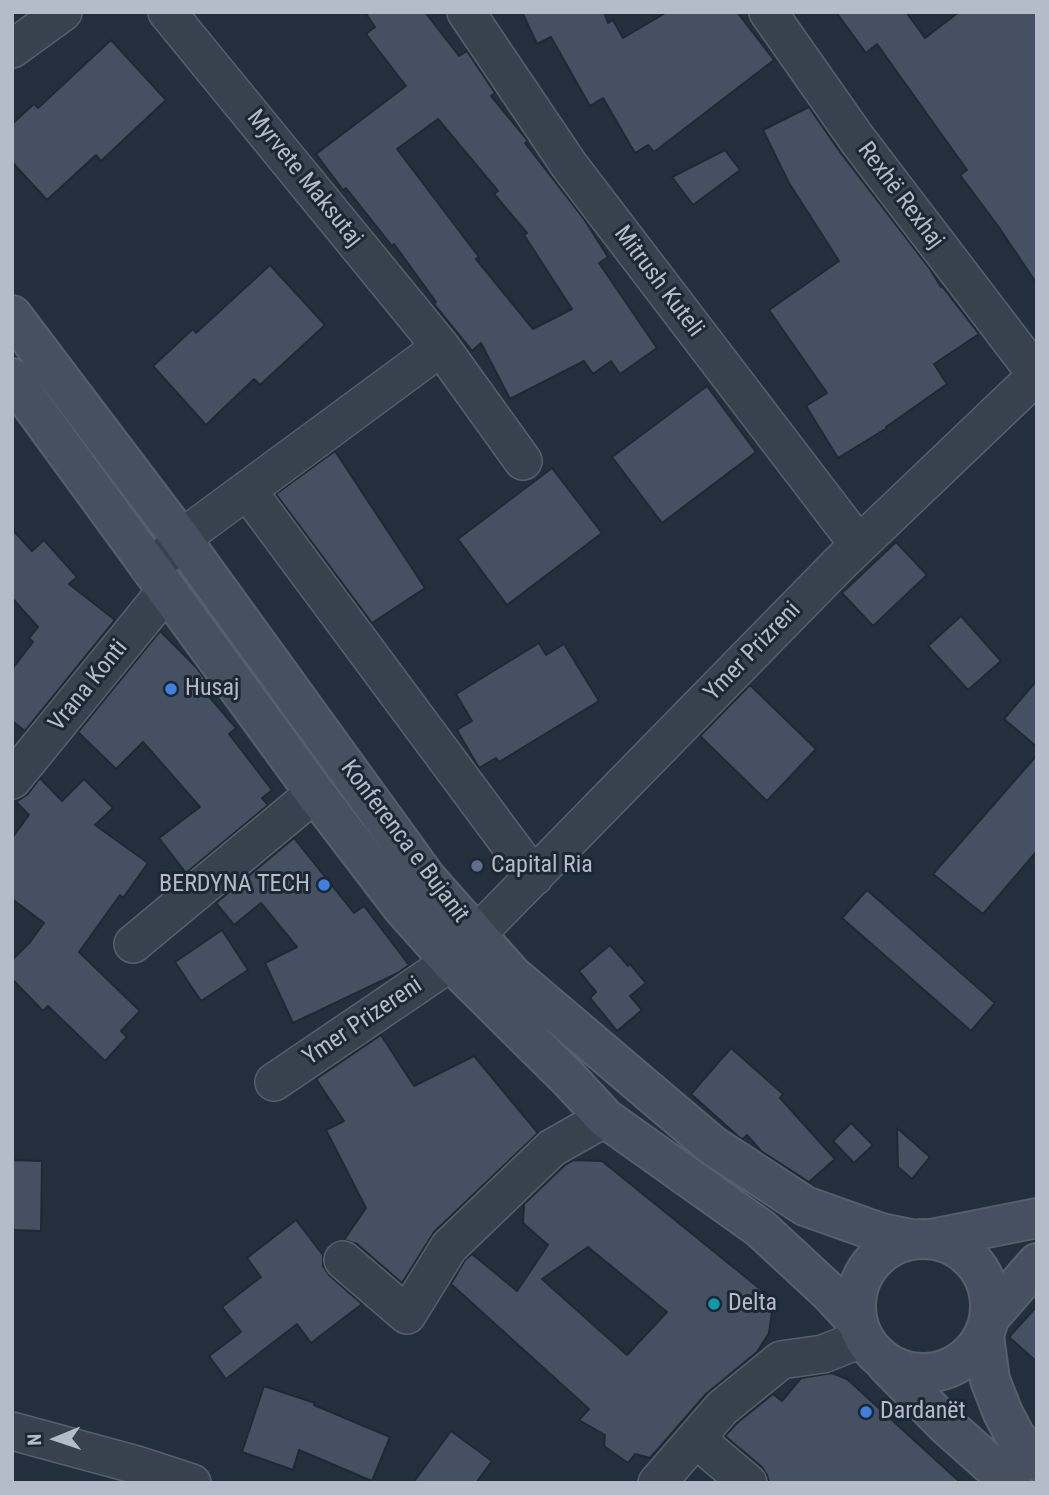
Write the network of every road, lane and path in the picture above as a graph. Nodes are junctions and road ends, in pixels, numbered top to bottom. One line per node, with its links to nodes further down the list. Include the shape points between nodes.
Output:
1 (63, 12): 5 (street)
2 (167, 12): 7 (street, Myrvete Maksutaj)
3 (466, 12): 13 (street, Mitrush Kuteli, via 569,165)
4 (768, 12): 8 (street, Rexhë Rexhaj, via 857,139)
5 (12, 49)
6 (16, 328): 12 (main road, Konferenca e Bujanit)
7 (441, 347): 10 (street, Myrvete Maksutaj); 11 (street)
8 (1037, 375): 13 (street, Ymer Prizreni)
9 (12, 379): 14 (main road, Konferenca e Bujanit)
10 (523, 461)
11 (247, 491): 12 (street); 17 (street)
12 (190, 533): 14 (street, Vrana Konti); 19 (main road, Konferenca e Bujanit, via 427,879)
13 (859, 545): 17 (street, Ymer Prizreni)
14 (158, 580): 15 (street, Vrana Konti); 16 (main road, Konferenca e Bujanit)
15 (12, 780)
16 (315, 793): 18 (street, Konferenca e Bujanit); 19 (main road, Konferenca e Bujanit, via 402,906)
17 (534, 877): 19 (street, Ymer Prizreni)
18 (133, 944)
19 (463, 949): 20 (street, Ymer Prizereni); 21 (main road, Konferenca e Bujanit); 23 (main road, Konferenca e Bujanit, via 512,975 712,1145 805,1206 881,1233)
20 (274, 1082)
21 (605, 1118): 24 (street, via 552,1148 449,1247 407,1315); 27 (main road, Konferenca e Bujanit, via 761,1229 830,1292)
22 (1037, 1217): 23 (main road)
23 (921, 1239): 26 (main road, via 948,1243 977,1265 990,1299); 27 (main road, via 894,1245 866,1268 855,1303)
24 (344, 1260)
25 (1037, 1263): 26 (main road)
26 (987, 1326): 27 (main road, via 973,1352 941,1372 904,1371); 30 (main road, via 990,1380 1015,1436)
27 (868, 1341): 29 (street, via 781,1360 722,1408); 31 (main road, Konferenca e Bujanit)
28 (12, 1431): 32 (street)
29 (696, 1439): 33 (street); 34 (street)
30 (1037, 1461)
31 (994, 1477)
32 (192, 1483)
33 (657, 1483)
34 (748, 1483)

